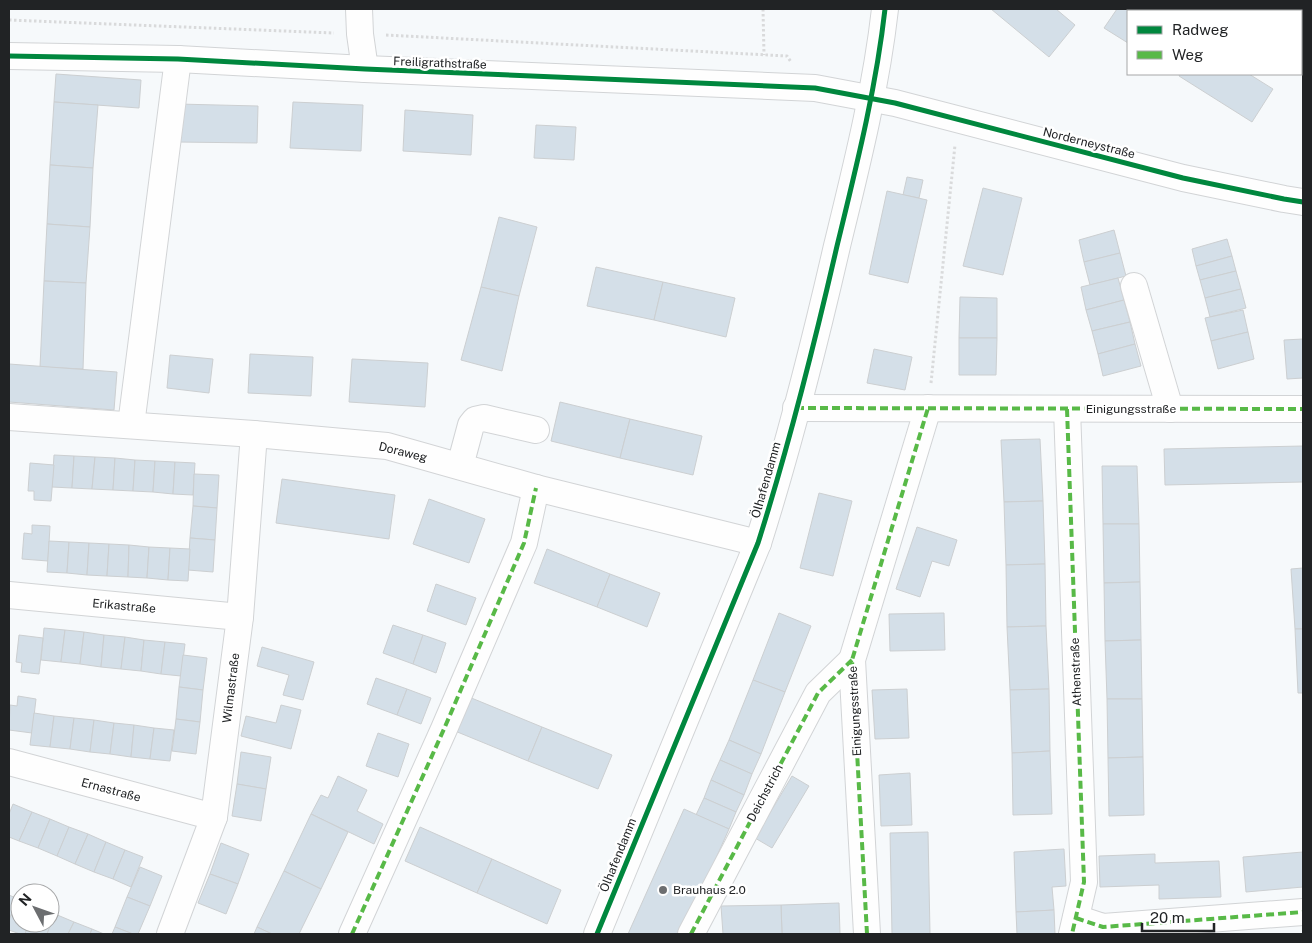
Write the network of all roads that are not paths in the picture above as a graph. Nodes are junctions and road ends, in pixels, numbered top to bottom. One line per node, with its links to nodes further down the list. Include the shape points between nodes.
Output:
1 (885, 9): 6 (street, Ölhafendamm)
2 (360, 21): 5 (street)
3 (9, 56): 4 (street, Freiligrathstraße)
4 (178, 59): 5 (street, Freiligrathstraße); 15 (street)
5 (365, 70): 6 (street, Freiligrathstraße, via 815,88)
6 (870, 98): 7 (street, Norderneystraße, via 1183,178); 9 (street, Ölhafendamm, via 836,254)
7 (1303, 202)
8 (1134, 286): 12 (street)
9 (796, 408): 10 (street, Einigungsstraße); 20 (street, Ölhafendamm)
10 (928, 408): 11 (street, Einigungsstraße); 23 (street, Einigungsstraße)
11 (1067, 409): 12 (street, Einigungsstraße); 27 (street, Athenstraße, via 1084,882)
12 (1170, 409): 13 (street, Einigungsstraße)
13 (1303, 409)
14 (9, 417): 15 (street, Doraweg)
15 (131, 425): 17 (street, Doraweg)
16 (536, 430): 18 (street, via 484,418 475,420)
17 (254, 434): 18 (street, Doraweg, via 386,446); 22 (street, Wilmastraße)
18 (460, 466): 19 (street, Doraweg)
19 (536, 488): 20 (street, Doraweg); 29 (street, via 524,543)
20 (758, 542): 30 (street, Ölhafendamm)
21 (9, 595): 22 (street, Erikastraße)
22 (240, 616): 25 (street, Wilmastraße)
23 (852, 660): 31 (street, Deichstrich, via 818,693); 32 (street, Einigungsstraße)
24 (9, 762): 25 (street, Ernastraße)
25 (214, 817): 28 (street, Wilmastraße)
26 (1303, 912): 27 (street, via 1103,927)
27 (1074, 926)
28 (170, 934)
29 (352, 934)
30 (596, 934)
31 (691, 934)
32 (867, 934)

